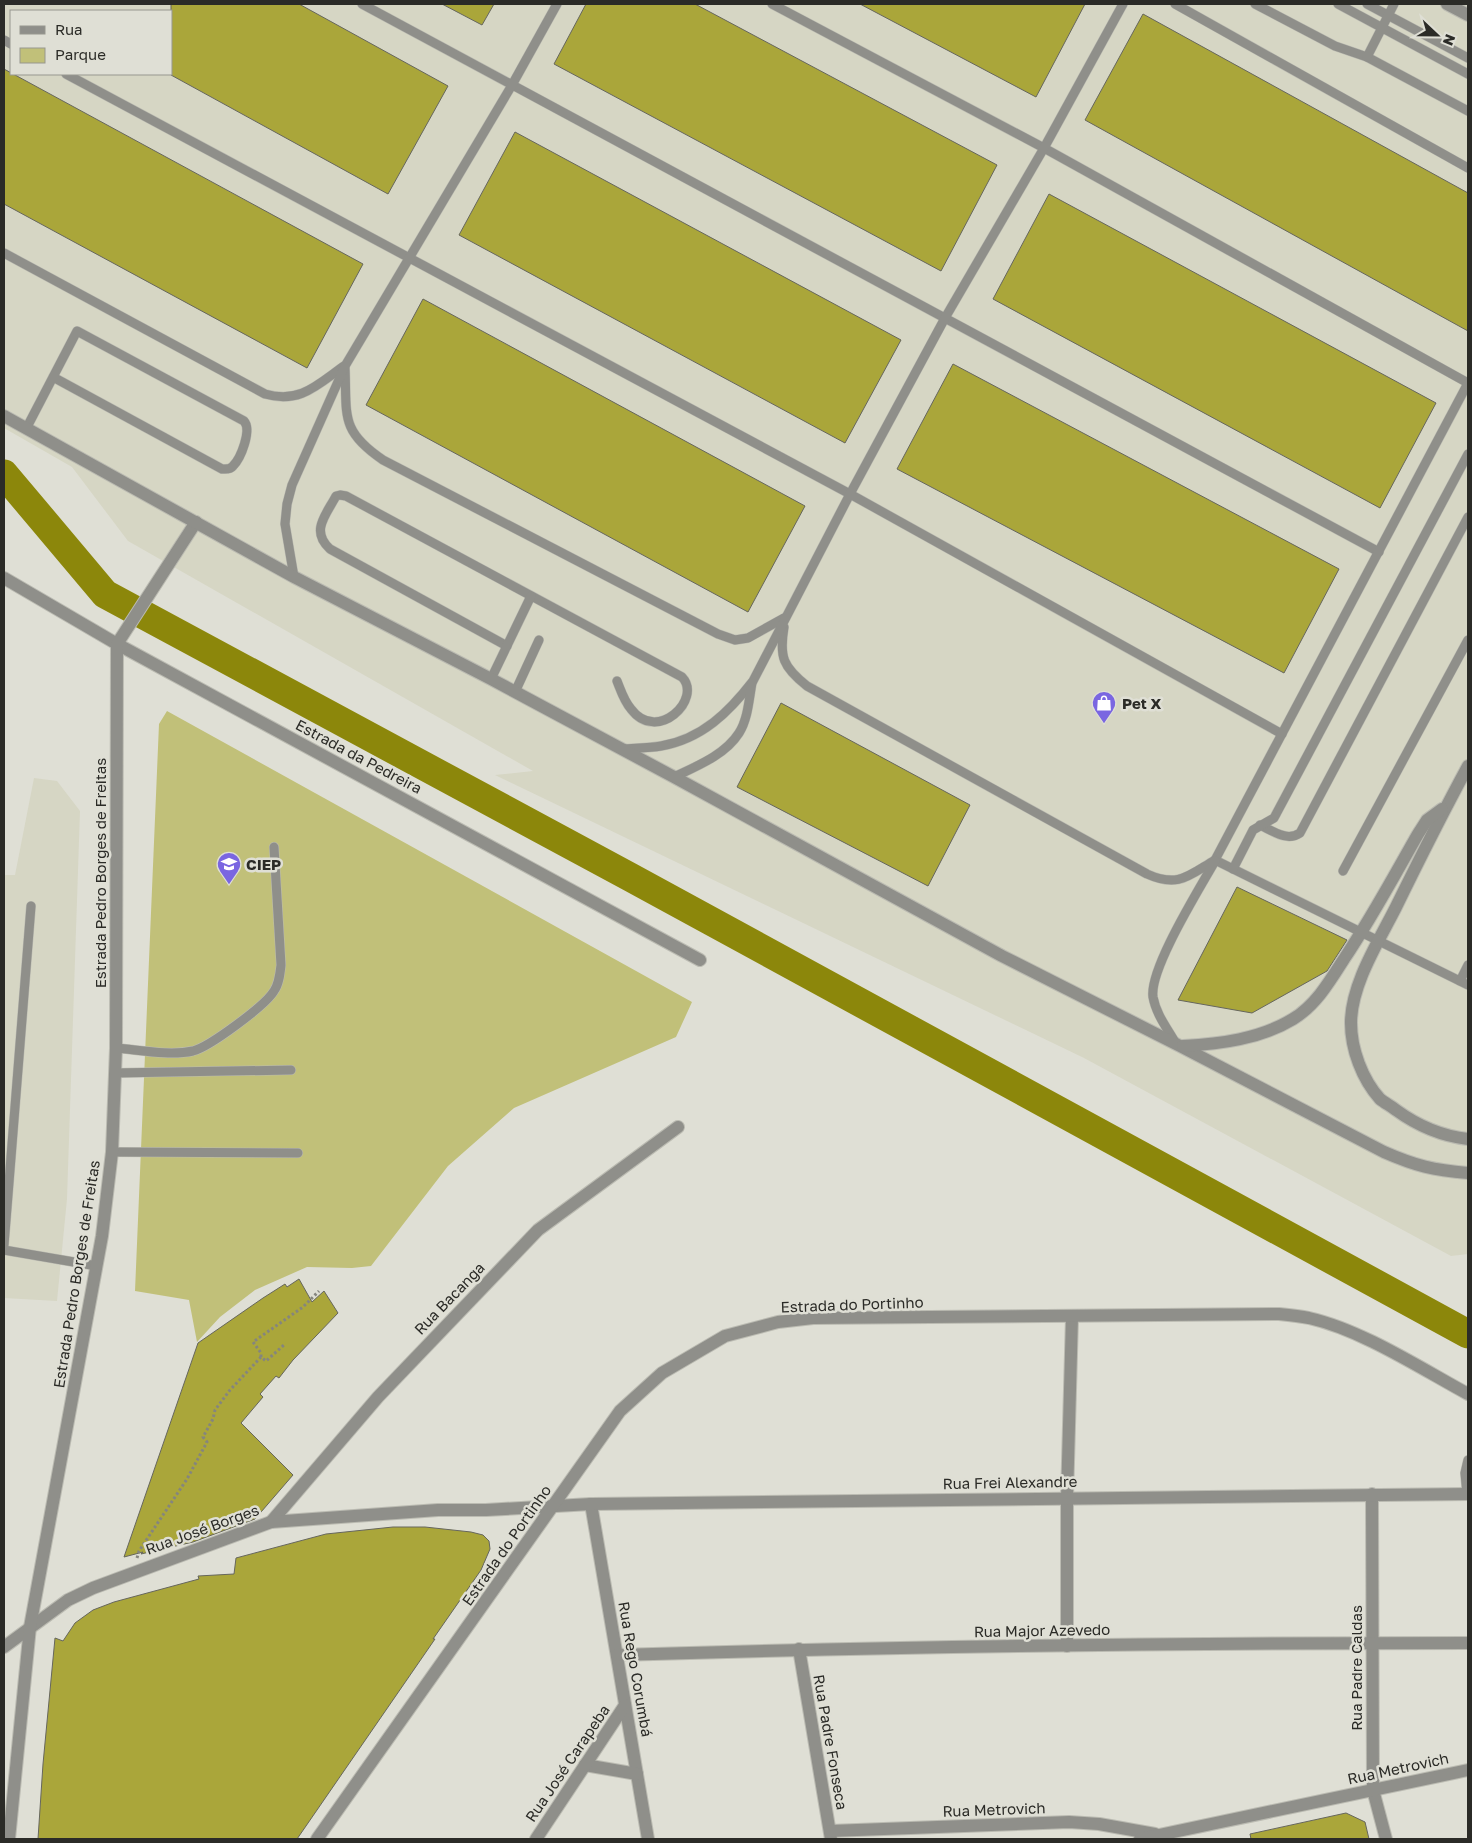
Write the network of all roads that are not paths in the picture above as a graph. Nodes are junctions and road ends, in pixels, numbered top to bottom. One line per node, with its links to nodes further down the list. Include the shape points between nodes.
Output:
1 (362, 4): 18 (lane)
2 (556, 4): 18 (lane)
3 (772, 4): 20 (lane)
4 (1123, 4): 20 (lane)
5 (1177, 4): 21 (lane)
6 (1255, 4): 14 (lane, via 1335,46)
7 (1338, 4): 13 (lane)
8 (1367, 4): 12 (lane)
9 (1394, 4): 12 (lane)
10 (1447, 4): 11 (street)
11 (1468, 15)
12 (1389, 16): 13 (lane); 15 (lane)
13 (1382, 28): 14 (lane); 16 (lane)
14 (1367, 57): 19 (lane)
15 (1468, 58)
16 (1468, 74)
17 (68, 75): 23 (lane)
18 (512, 84): 23 (lane); 24 (lane)
19 (1468, 111)
20 (1044, 148): 24 (lane); 27 (lane)
21 (1468, 168)
22 (4, 253): 25 (lane, via 265,394 278,398 294,397 312,389)
23 (410, 258): 25 (lane); 31 (lane)
24 (946, 318): 31 (lane); 34 (lane)
25 (345, 366): 35 (lane, via 286,504 285,524); 38 (lane, via 347,420 356,437 383,460 718,634 735,640 748,638)
26 (53, 377): 26 (lane, via 222,469 234,466 246,442 248,429 244,422 77,331); 29 (lane)
27 (1468, 383): 34 (lane)
28 (4, 416): 29 (street)
29 (26, 429): 33 (street)
30 (1468, 454): 52 (lane, via 1274,818)
31 (850, 494): 38 (lane); 47 (lane)
32 (1468, 517): 52 (lane, via 1300,834 1287,838)
33 (196, 522): 35 (street); 41 (street)
34 (1378, 552): 47 (lane)
35 (294, 577): 43 (street)
36 (4, 578): 41 (street, Estrada da Pedreira)
37 (531, 596): 42 (lane); 42 (lane, via 346,496 336,496 322,522 320,536 330,549); 44 (lane, via 682,677 688,688 687,695 677,714 654,722 631,710)
38 (785, 618): 45 (lane); 54 (lane, via 781,646 783,661 792,675 807,686 1157,879 1172,882 1183,879)
39 (539, 640): 46 (lane)
40 (1468, 640): 56 (lane)
41 (117, 644): 60 (street, Estrada da Pedreira); 64 (street, Estrada Pedro Borges de Freitas)
42 (507, 646): 43 (lane)
43 (491, 679): 46 (street)
44 (617, 681)
45 (753, 681): 48 (lane, via 716,722 692,737 662,746); 50 (lane, via 740,732 729,746)
46 (515, 692): 48 (street)
47 (1282, 734): 54 (lane)
48 (623, 749): 50 (street)
49 (1468, 766): 51 (street)
50 (674, 777): 63 (street, via 1002,956)
51 (1446, 807): 58 (street, via 1427,820); 59 (street)
52 (1260, 825): 55 (lane, via 1253,830)
53 (274, 847): 64 (lane, via 281,965 274,992 211,1043 196,1050)
54 (1215, 860): 55 (lane); 63 (lane, via 1156,976 1153,995 1157,1012)
55 (1232, 869): 58 (lane)
56 (1343, 871)
57 (31, 906): 72 (lane)
58 (1362, 932): 59 (lane); 63 (street, via 1323,992 1292,1020 1229,1042)
59 (1379, 941): 62 (lane); 68 (street, via 1354,998 1351,1021 1352,1044 1363,1074 1380,1099 1407,1118 1434,1132)
60 (700, 960)
61 (1468, 965): 62 (lane)
62 (1464, 983)
63 (1178, 1045): 71 (street, via 1405,1161 1437,1170)
64 (116, 1048): 66 (street, Estrada Pedro Borges de Freitas)
65 (291, 1070): 66 (lane)
66 (115, 1073): 69 (street, Estrada Pedro Borges de Freitas)
67 (678, 1127): 83 (street, Rua Bacanga, via 538,1230 378,1397)
68 (1468, 1139)
69 (112, 1152): 70 (lane); 74 (street, Estrada Pedro Borges de Freitas)
70 (298, 1153)
71 (1468, 1173)
72 (4, 1246)
73 (4, 1250): 74 (lane)
74 (97, 1266): 84 (street, Estrada Pedro Borges de Freitas)
75 (1072, 1316): 76 (street, Estrada do Portinho, via 1279,1314 1310,1318 1379,1346); 80 (street); 82 (street, Estrada do Portinho, via 813,1318 778,1322 725,1336 662,1373 620,1411)
76 (1468, 1394)
77 (1468, 1460): 79 (lane, via 1465,1474)
78 (1372, 1494): 79 (street, Rua Frei Alexandre); 80 (street, Rua Frei Alexandre); 85 (street, Rua Padre Caldas)
79 (1468, 1494)
80 (1067, 1498): 81 (street, Rua Frei Alexandre); 87 (street)
81 (591, 1504): 82 (street, Rua Frei Alexandre); 90 (street, Rua Rego Corumbá)
82 (553, 1507): 83 (street, Rua José Borges, via 438,1510); 99 (street, Estrada do Portinho)
83 (271, 1522): 84 (street, Rua José Borges, via 93,1588 68,1600)
84 (30, 1627): 88 (street, Rua José Borges); 98 (street, Estrada Pedro Borges de Freitas)
85 (1372, 1643): 86 (street, Rua Major Azevedo); 87 (street, Rua Major Azevedo); 95 (street, Rua Padre Caldas)
86 (1468, 1644)
87 (1067, 1646): 89 (street, Rua Major Azevedo)
88 (4, 1647)
89 (799, 1649): 90 (street, Rua Major Azevedo); 97 (street, Rua Padre Fonseca)
90 (617, 1655): 91 (street, Rua Rego Corumbá)
91 (625, 1705): 92 (street, Rua José Carapeba); 94 (street, Rua Rego Corumbá)
92 (585, 1765): 94 (street); 100 (street, Rua José Carapeba)
93 (1468, 1770): 95 (street, Rua Metrovich)
94 (637, 1774): 101 (street, Rua Rego Corumbá)
95 (1373, 1790): 96 (street, Rua Metrovich); 103 (street, Rua Padre Caldas)
96 (1158, 1834): 97 (street, Rua Metrovich, via 1069,1822); 102 (street, Rua Metrovich)
97 (831, 1835)
98 (9, 1839)
99 (317, 1839)
100 (536, 1839)
101 (648, 1839)
102 (1140, 1839)
103 (1386, 1839)

